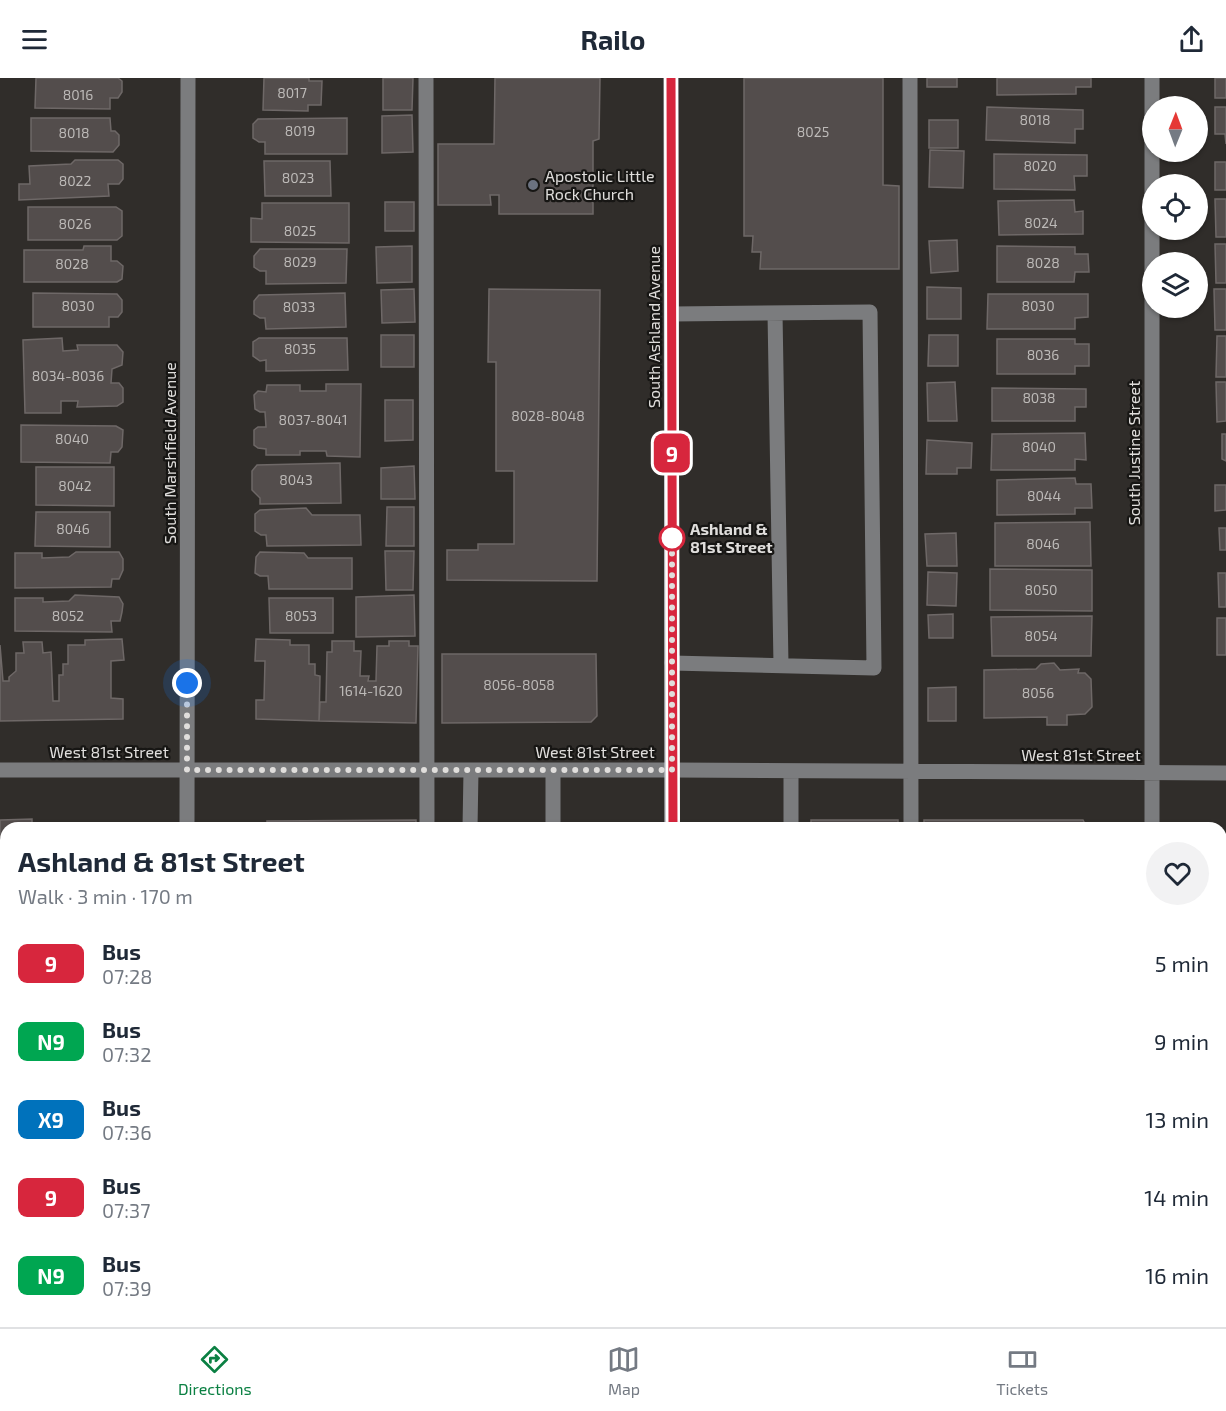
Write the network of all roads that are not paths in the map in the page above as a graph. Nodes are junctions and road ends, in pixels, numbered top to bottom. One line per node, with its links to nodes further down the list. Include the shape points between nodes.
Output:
1 (188, 78): 11 (street, South Marshfield Avenue)
2 (426, 78): 13 (street)
3 (671, 78): 7 (main road, South Ashland Avenue)
4 (910, 78): 17 (street)
5 (1152, 78): 19 (street, South Justine Street)
6 (776, 313): 7 (street); 9 (street); 9 (street, via 870,312 874,668)
7 (672, 314): 8 (main road, South Ashland Avenue)
8 (672, 663): 9 (street); 12 (main road, South Ashland Avenue)
9 (781, 665)
10 (0, 770): 11 (street, West 81st Street)
11 (187, 770): 13 (street, West 81st Street); 20 (street, South Marshfield Avenue)
12 (672, 770): 15 (street, West 81st Street); 16 (street, West 81st Street); 24 (main road, South Ashland Avenue)
13 (428, 771): 14 (street, West 81st Street); 21 (street)
14 (471, 771): 15 (street, West 81st Street); 22 (street)
15 (553, 771): 23 (street)
16 (791, 771): 17 (street, West 81st Street); 25 (street)
17 (911, 772): 19 (street, West 81st Street); 26 (street)
18 (1226, 773): 19 (street, West 81st Street)
19 (1152, 774): 27 (street, South Justine Street)
20 (187, 822)
21 (427, 822)
22 (470, 822)
23 (553, 822)
24 (672, 822)
25 (791, 822)
26 (911, 822)
27 (1152, 822)

